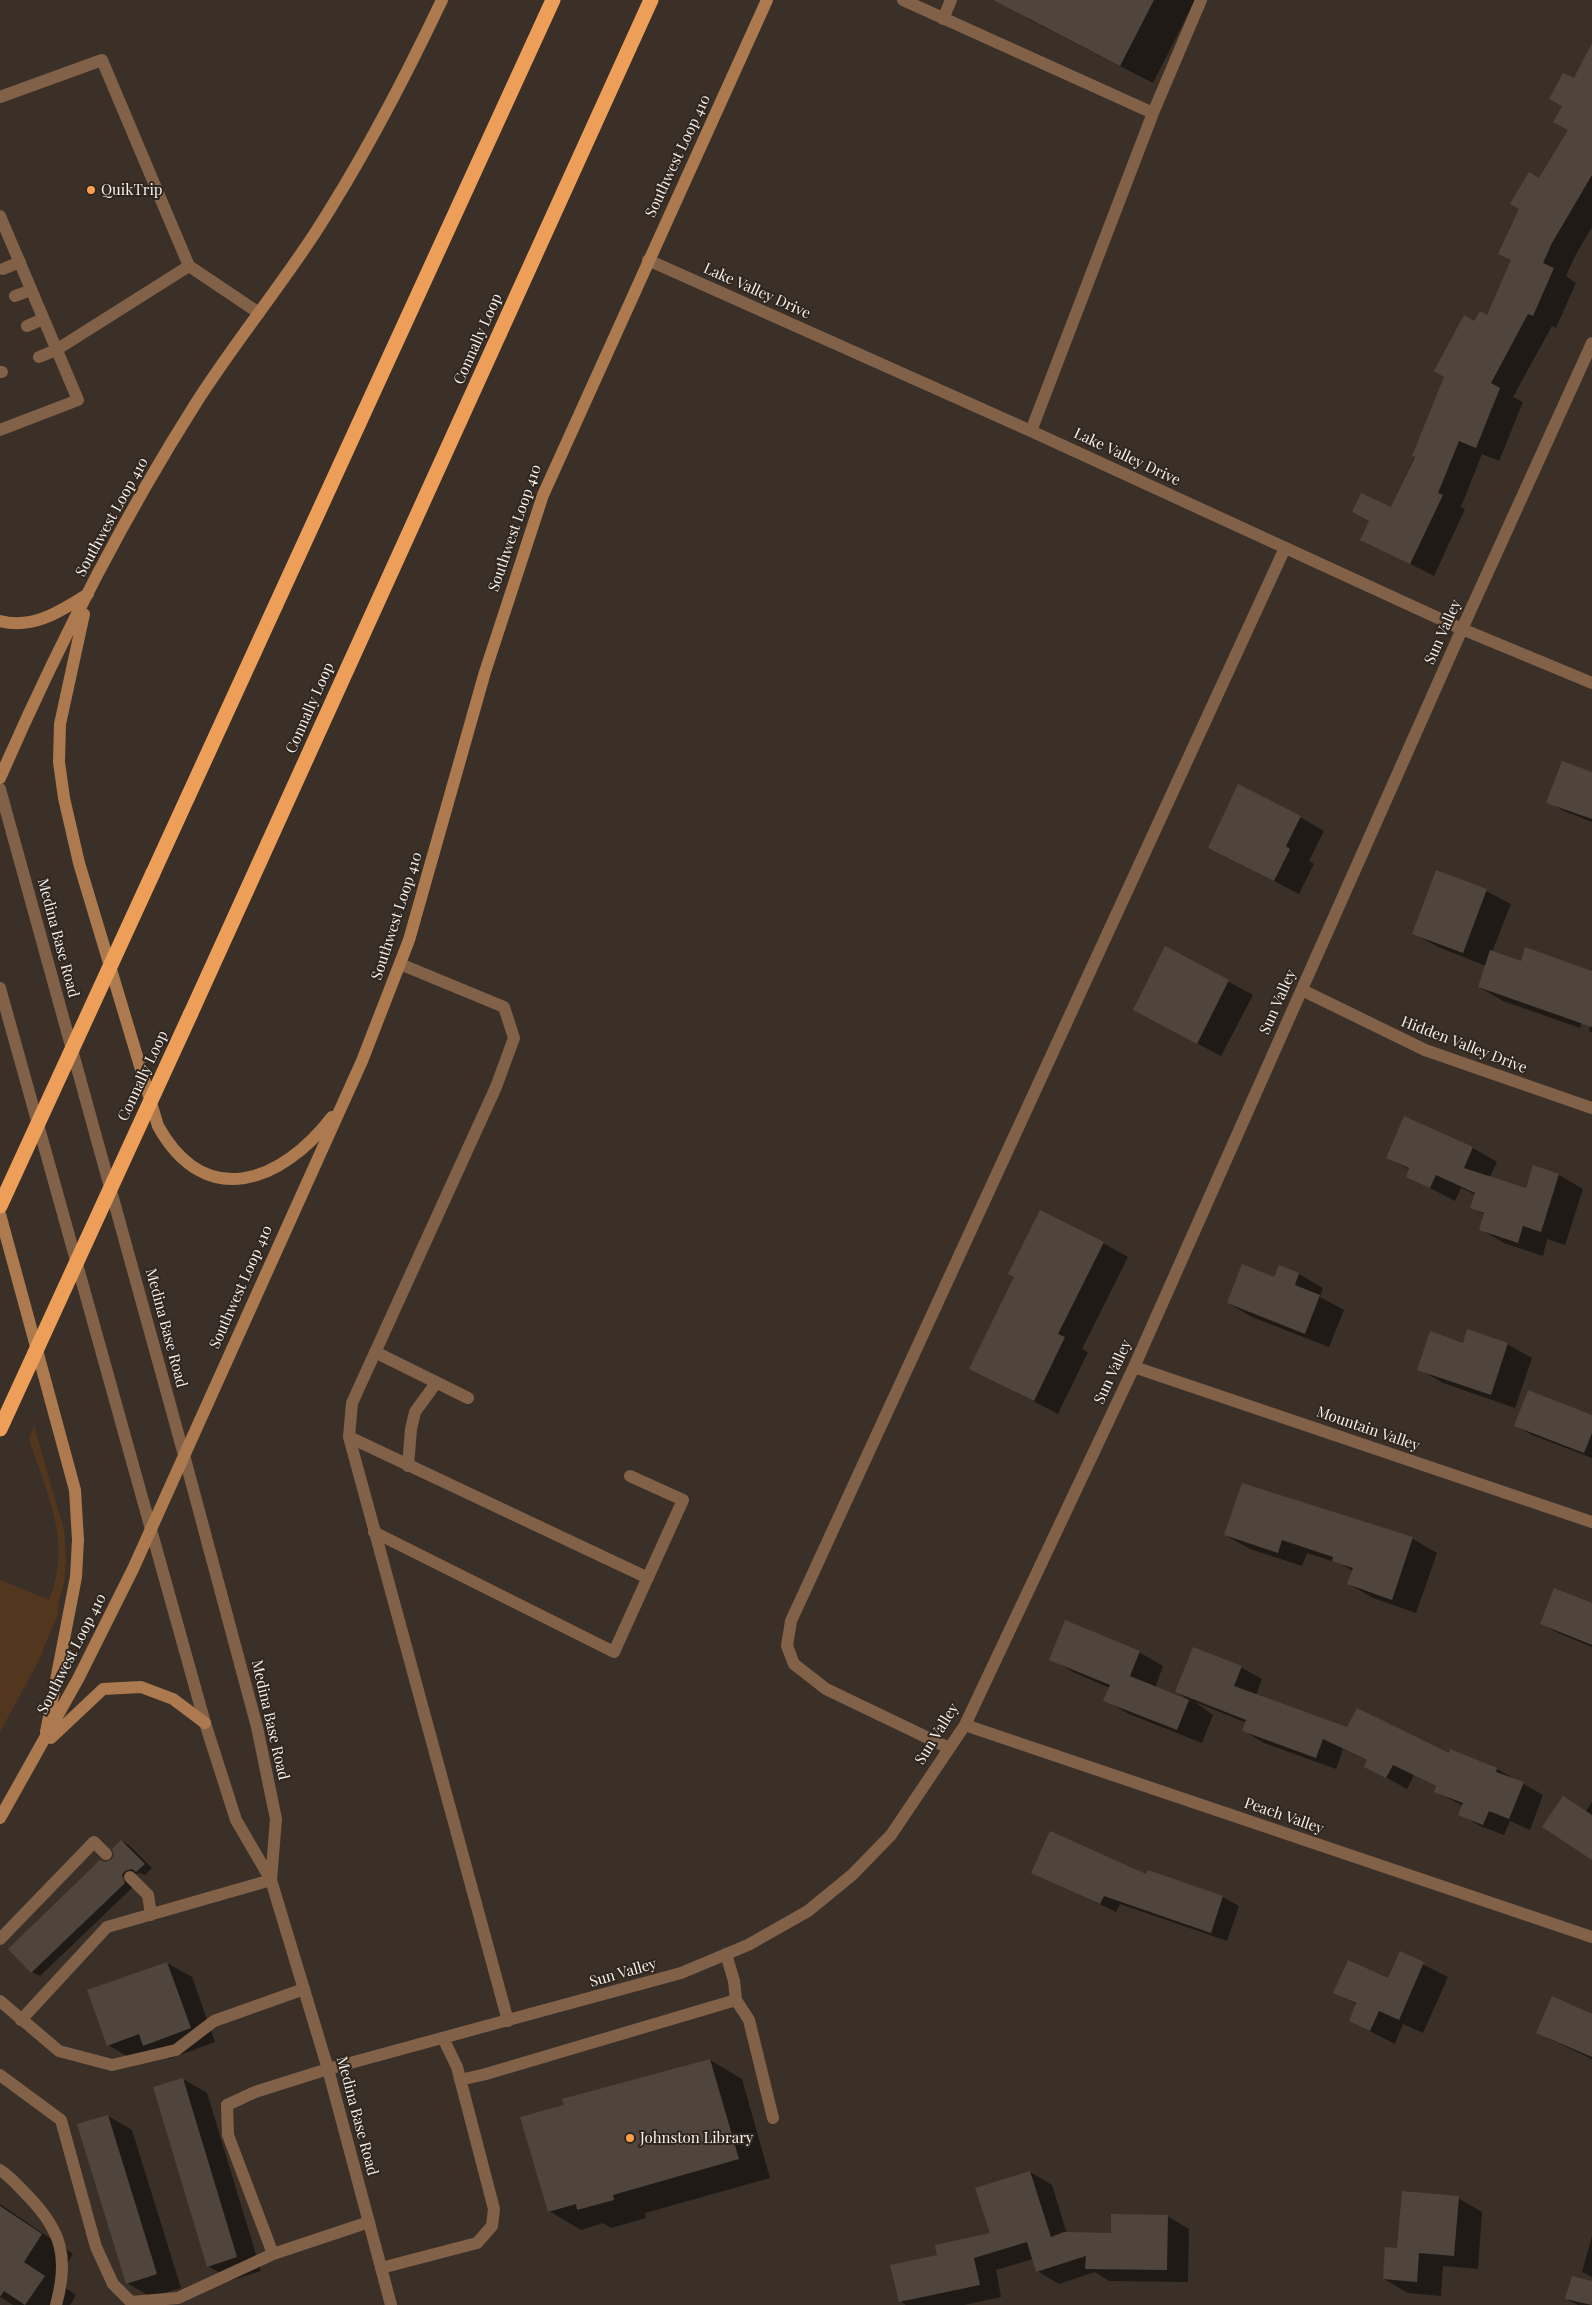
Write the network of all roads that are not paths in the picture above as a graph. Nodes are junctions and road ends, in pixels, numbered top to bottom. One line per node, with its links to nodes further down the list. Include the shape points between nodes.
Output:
1 (442, 0): 19 (main road, Southwest Loop 410, via 382,120 333,205)
2 (554, 0): 39 (highway, bridge)
3 (651, 0): 45 (highway, Connally Loop, bridge)
4 (767, 0): 13 (main road, Southwest Loop 410)
5 (903, 0): 8 (street)
6 (951, 0): 8 (street)
7 (1201, 0): 10 (street)
8 (943, 19): 10 (street)
9 (0, 97): 15 (street, via 102,60)
10 (1153, 113): 26 (street)
11 (0, 216): 12 (street)
12 (3, 233): 14 (street)
13 (648, 260): 26 (street, Lake Valley Drive); 34 (main road, Southwest Loop 410, via 555,464 531,526)
14 (20, 262): 16 (street); 17 (street)
15 (189, 266): 19 (street); 23 (street)
16 (3, 269)
17 (31, 290): 18 (street); 20 (street)
18 (15, 296)
19 (259, 313): 28 (main road, Southwest Loop 410, via 194,405)
20 (43, 319): 21 (street); 23 (street)
21 (27, 326)
22 (1592, 343): 30 (street, Sun Valley)
23 (56, 350): 24 (street); 25 (street, via 78,400)
24 (39, 357)
25 (0, 430)
26 (1031, 432): 27 (street, Lake Valley Drive)
27 (1285, 548): 30 (street, Lake Valley Drive); 57 (street, via 791,1621 787,1646 794,1664 826,1688)
28 (88, 594): 29 (main road, via 43,619 19,623); 32 (main road, Southwest Loop 410); 37 (main road, via 60,724 59,762 79,863 158,1126 170,1146 192,1167 222,1180 246,1180 271,1171 288,1160)
29 (0, 621)
30 (1462, 629): 31 (street, Lake Valley Drive); 36 (street, Sun Valley)
31 (1592, 683)
32 (0, 778)
33 (0, 789): 47 (street, Medina Base Road)
34 (400, 964): 37 (main road, Southwest Loop 410); 41 (street, via 504,1007 514,1038 496,1087)
35 (0, 988): 51 (street, Medina Base Road)
36 (1302, 990): 38 (street, Hidden Valley Drive, via 1425,1050); 42 (street, Sun Valley)
37 (343, 1104): 47 (main road, Southwest Loop 410)
38 (1592, 1108)
39 (0, 1206)
40 (0, 1214): 56 (main road, via 75,1490 76,1577)
41 (375, 1352): 43 (street); 46 (street, via 352,1403)
42 (1134, 1366): 50 (street, Mountain Valley); 55 (street, Sun Valley)
43 (436, 1383): 44 (street); 48 (street, via 415,1412)
44 (468, 1398)
45 (0, 1429)
46 (349, 1438): 48 (street); 52 (street)
47 (184, 1455): 51 (main road, Southwest Loop 410); 61 (street, Medina Base Road, via 259,1736 276,1819)
48 (408, 1466): 53 (street)
49 (630, 1476): 53 (street, via 683,1500)
50 (1592, 1522)
51 (151, 1528): 54 (street, Medina Base Road); 56 (main road, Southwest Loop 410, via 103,1631)
52 (374, 1532): 53 (street, via 614,1652); 70 (street)
53 (648, 1578)
54 (205, 1722): 56 (main road, via 173,1699 141,1687 103,1689); 61 (street, Medina Base Road, via 236,1820)
55 (965, 1725): 57 (street, Sun Valley); 63 (street, Peach Valley)
56 (43, 1744): 58 (main road, Southwest Loop 410)
57 (949, 1748): 65 (street, Sun Valley, via 891,1835 852,1875 808,1911)
58 (0, 1818)
59 (106, 1854): 64 (street, via 94,1842)
60 (130, 1878): 62 (street, via 148,1895)
61 (271, 1880): 62 (street); 66 (street, Medina Base Road)
62 (151, 1914): 69 (street, via 107,1928)
63 (1592, 1937)
64 (0, 1939)
65 (726, 1954): 67 (street); 70 (street, Sun Valley, via 681,1973)
66 (304, 1989): 69 (street, via 214,2021 176,2050 112,2065 59,2051); 72 (street, Medina Base Road)
67 (736, 2000): 74 (street); 75 (street, via 749,2020)
68 (0, 2002): 69 (street)
69 (22, 2020)
70 (508, 2021): 71 (street, Sun Valley)
71 (443, 2038): 72 (street, Sun Valley); 74 (street)
72 (328, 2069): 77 (street, Medina Base Road); 78 (street, Sun Valley, via 255,2092 227,2105 228,2135)
73 (0, 2075): 78 (street, via 60,2120 96,2247 114,2284 131,2302 178,2298)
74 (460, 2080): 79 (street, via 494,2209 492,2226 477,2243)
75 (773, 2118)
76 (0, 2170): 80 (street, via 41,2210 58,2235 63,2264)
77 (369, 2222): 78 (street); 79 (street, Medina Base Road)
78 (273, 2254)
79 (381, 2268): 81 (street, Medina Base Road)
80 (56, 2305)
81 (391, 2305)

